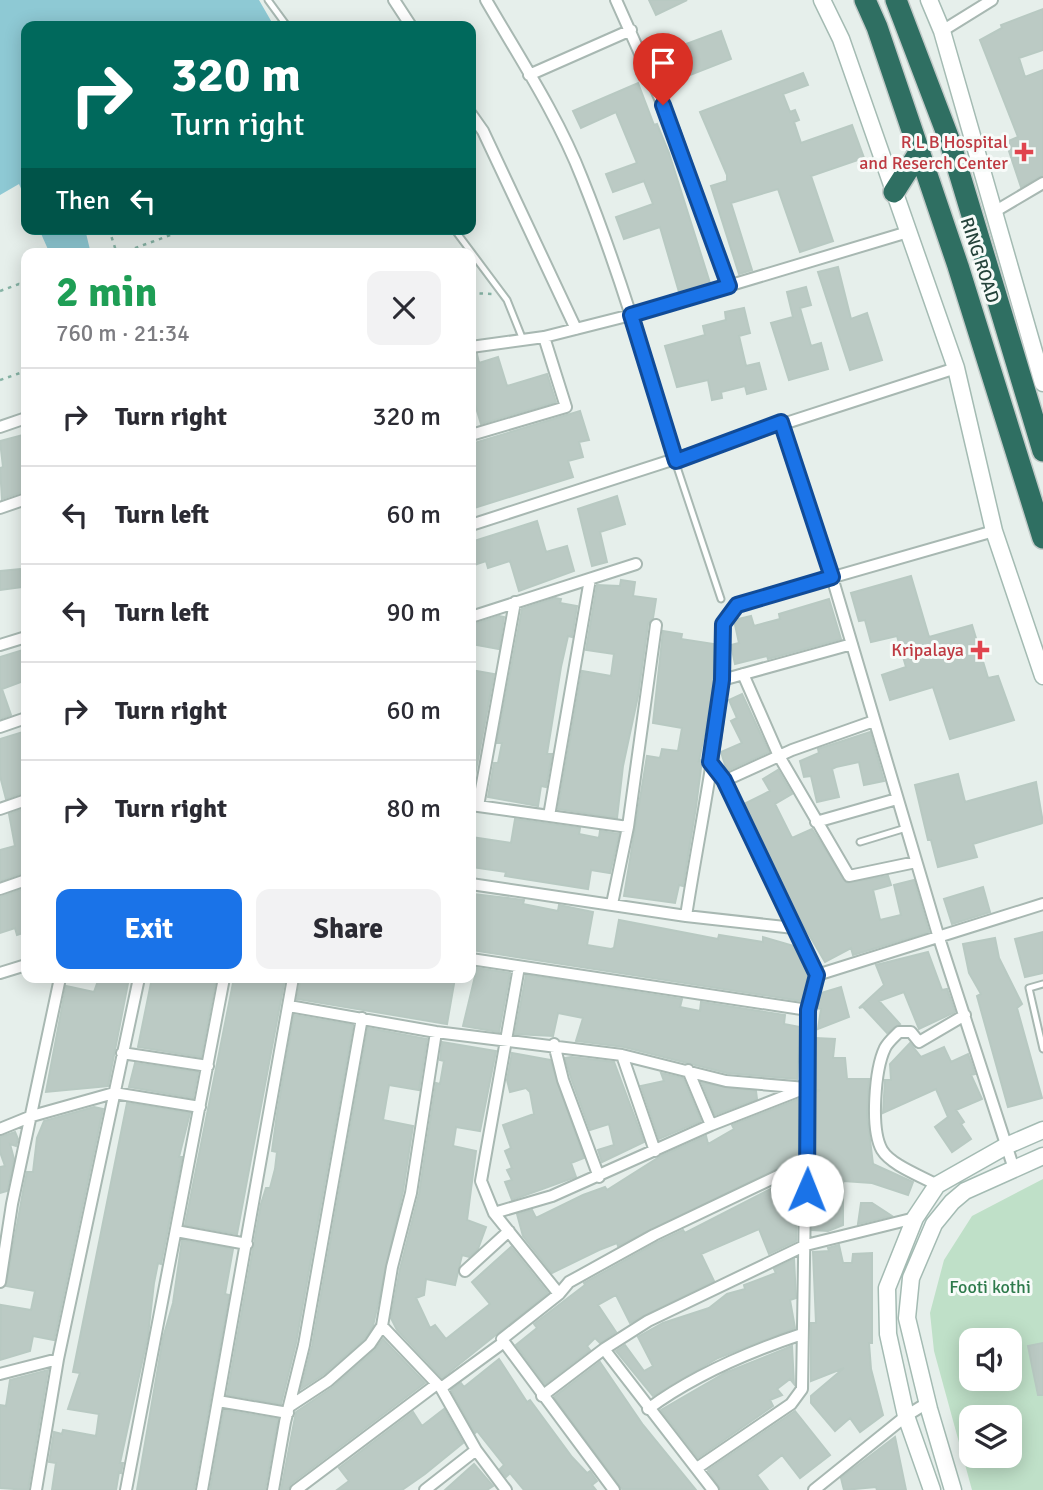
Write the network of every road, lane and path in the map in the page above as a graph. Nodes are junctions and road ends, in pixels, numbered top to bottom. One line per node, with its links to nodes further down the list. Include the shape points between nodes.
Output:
1 (268, 0): 10 (lane)
2 (394, 0): 11 (street)
3 (486, 0): 14 (street)
4 (616, 0): 12 (street)
5 (822, 0): 18 (street, via 841,39)
6 (865, 0): 16 (highway, RING ROAD)
7 (895, 0): 42 (highway, RING ROAD, via 949,139)
8 (929, 0): 13 (street)
9 (992, 0): 13 (street)
10 (283, 21)
11 (408, 21)
12 (631, 30): 14 (street); 25 (street, via 674,130)
13 (942, 31): 19 (street)
14 (529, 75): 29 (street, via 582,176)
15 (476, 121): 30 (street)
16 (920, 151): 18 (highway); 48 (highway, RING ROAD)
17 (1043, 183): 19 (street)
18 (894, 192): 20 (street)
19 (995, 212): 37 (street)
20 (908, 232): 25 (street); 34 (street)
21 (170, 235): 22 (path)
22 (135, 248)
23 (476, 259): 28 (lane)
24 (21, 285): 26 (path)
25 (729, 286): 29 (street)
26 (0, 291)
27 (476, 293): 28 (path)
28 (502, 294): 32 (lane)
29 (631, 315): 30 (street); 43 (street)
30 (576, 329): 31 (street)
31 (544, 337): 32 (street); 41 (street, via 566,407)
32 (523, 341): 33 (street)
33 (476, 346)
34 (956, 368): 39 (street); 47 (street)
35 (21, 373): 36 (path)
36 (0, 380)
37 (1043, 383)
38 (21, 420): 40 (street)
39 (781, 422): 43 (street); 50 (street)
40 (0, 427)
41 (476, 434)
42 (1043, 451)
43 (676, 461): 46 (street); 52 (lane)
44 (21, 501): 45 (street)
45 (0, 508)
46 (476, 523)
47 (994, 531): 50 (street); 60 (street)
48 (1043, 538)
49 (636, 564): 51 (street)
50 (832, 577): 57 (street); 61 (street, via 730,611 723,624)
51 (590, 579): 53 (street); 73 (street)
52 (722, 599)
53 (515, 602): 54 (street); 68 (street)
54 (476, 615)
55 (656, 625): 75 (street)
56 (21, 639): 58 (street)
57 (852, 644): 59 (street); 63 (street)
58 (0, 645)
59 (743, 674): 61 (street); 65 (street)
60 (1043, 676)
61 (722, 680): 66 (street)
62 (21, 720): 64 (street)
63 (874, 721): 65 (street); 69 (street)
64 (0, 727)
65 (779, 756): 67 (street); 74 (street)
66 (710, 762): 67 (street); 84 (street)
67 (724, 780): 85 (street)
68 (476, 796)
69 (897, 799): 74 (street); 76 (street)
70 (21, 802): 72 (street)
71 (476, 806): 73 (street)
72 (0, 809)
73 (549, 816): 75 (street)
74 (816, 822): 78 (street, via 849,876)
75 (628, 827): 82 (street)
76 (905, 828): 77 (lane); 78 (street)
77 (860, 842)
78 (916, 862): 86 (street)
79 (21, 882): 81 (street)
80 (476, 885): 82 (street)
81 (0, 889)
82 (612, 904): 84 (street)
83 (1043, 904): 86 (street)
84 (686, 916): 85 (street)
85 (794, 928): 91 (street)
86 (939, 938): 91 (street); 99 (street)
87 (476, 960): 89 (street)
88 (21, 967): 90 (street)
89 (519, 967): 98 (street); 103 (street)
90 (0, 973)
91 (817, 975): 98 (street)
92 (59, 983): 113 (street)
93 (138, 983): 106 (street)
94 (224, 983): 108 (street)
95 (292, 983): 97 (street)
96 (1043, 984): 101 (lane, via 1029,988)
97 (289, 1006): 100 (street); 130 (street)
98 (808, 1010): 110 (street)
99 (965, 1015): 117 (street); 123 (street, via 919,1042 911,1032 899,1032 886,1046 876,1077 881,1148)
100 (362, 1018): 102 (street); 146 (street)
101 (1040, 1025): 105 (lane)
102 (436, 1031): 103 (street); 135 (street, via 411,1193)
103 (505, 1041): 104 (street); 126 (street, via 481,1181)
104 (554, 1044): 107 (street); 122 (street)
105 (1043, 1049)
106 (122, 1054): 108 (street); 111 (street)
107 (622, 1055): 109 (street); 118 (street)
108 (208, 1066): 112 (street)
109 (688, 1070): 110 (street, via 726,1081); 114 (street)
110 (806, 1088): 114 (street); 120 (street)
111 (114, 1093): 112 (street); 113 (street); 139 (street)
112 (200, 1107): 128 (street)
113 (32, 1116): 115 (street); 124 (street)
114 (710, 1125): 118 (street)
115 (0, 1129)
116 (1043, 1130): 117 (street)
117 (1006, 1146): 121 (street); 123 (street)
118 (655, 1151): 122 (street)
119 (1043, 1156): 121 (street)
120 (807, 1162): 131 (street); 134 (street, via 654,1235 569,1282)
121 (1014, 1169): 144 (street, via 965,1191 952,1202 934,1224 911,1278 907,1318)
122 (598, 1177): 126 (street, via 525,1206)
123 (937, 1185): 127 (street)
124 (12, 1204): 125 (street); 133 (street)
125 (0, 1209)
126 (494, 1213): 129 (street)
127 (915, 1218): 131 (street); 147 (street, via 887,1288 885,1307)
128 (176, 1231): 130 (street); 152 (street)
129 (509, 1231): 132 (street); 134 (street)
130 (247, 1244): 143 (street)
131 (806, 1245): 136 (street); 138 (street, via 648,1321)
132 (465, 1271)
133 (0, 1282)
134 (559, 1294): 137 (street, via 502,1339)
135 (382, 1326): 141 (street); 146 (street, via 362,1351)
136 (802, 1334): 145 (street, via 678,1387); 149 (street, via 803,1389 791,1404)
137 (504, 1342): 141 (street); 142 (street)
138 (604, 1349): 142 (street); 145 (street)
139 (58, 1359): 140 (street); 151 (street)
140 (0, 1374)
141 (439, 1386): 148 (street); 155 (street)
142 (542, 1396): 158 (street)
143 (218, 1401): 146 (street); 153 (street)
144 (927, 1403): 147 (street); 163 (street)
145 (648, 1409): 149 (street)
146 (289, 1410): 154 (street)
147 (906, 1416): 150 (street); 162 (street)
148 (476, 1450): 156 (street); 157 (street)
149 (697, 1468): 159 (street)
150 (833, 1475): 160 (street); 161 (street)
151 (36, 1490)
152 (126, 1490)
153 (202, 1490)
154 (273, 1490)
155 (296, 1490)
156 (425, 1490)
157 (506, 1490)
158 (614, 1490)
159 (713, 1490)
160 (814, 1490)
161 (835, 1490)
162 (932, 1490)
163 (953, 1490)

